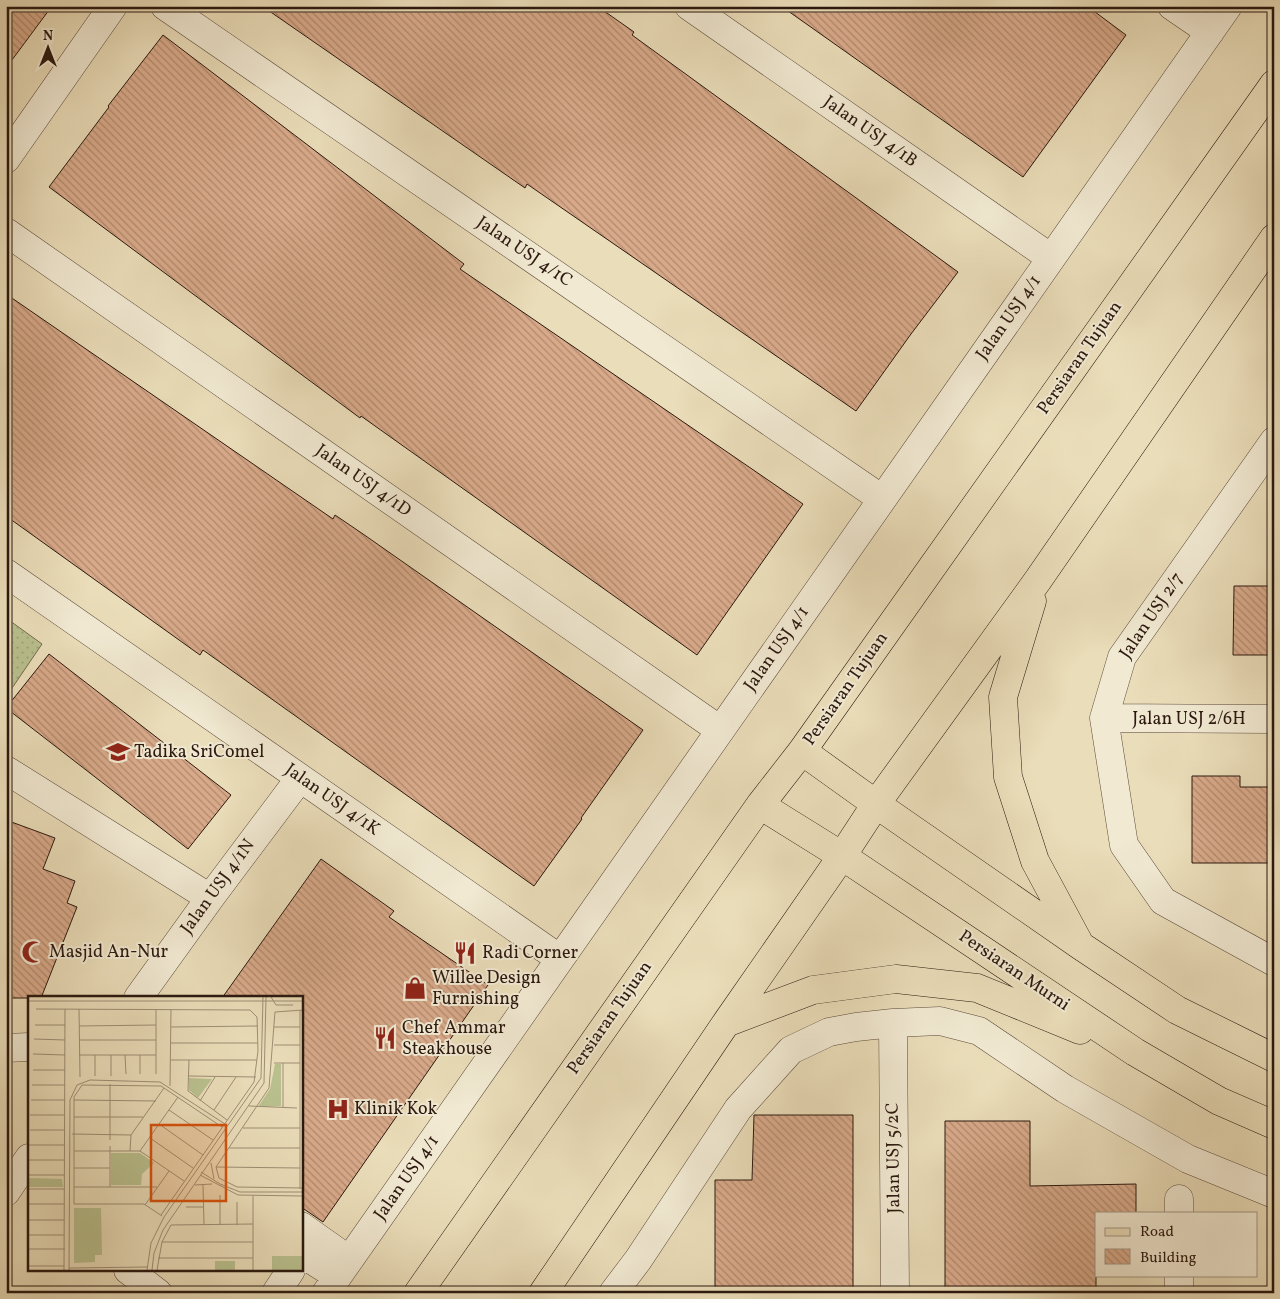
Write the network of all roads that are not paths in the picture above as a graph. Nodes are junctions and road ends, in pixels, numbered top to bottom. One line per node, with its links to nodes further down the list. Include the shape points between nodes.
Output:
1 (113, 6): 8 (street)
2 (165, 6): 13 (street, Jalan USJ 4/1C)
3 (689, 6): 11 (street, Jalan USJ 4/1B)
4 (1172, 6): 6 (street)
5 (1228, 6): 6 (street, Jalan USJ 4/1)
6 (1210, 32): 11 (street, Jalan USJ 4/1)
7 (1274, 84): 19 (main road, Persiaran Tujuan)
8 (6, 159)
9 (6, 232): 18 (street, Jalan USJ 4/1D)
10 (1274, 238): 15 (main road)
11 (1050, 258): 13 (street, Jalan USJ 4/1)
12 (1274, 441): 16 (street, Jalan USJ 2/7, via 1122,657)
13 (882, 499): 18 (street, Jalan USJ 4/1)
14 (6, 573): 21 (street, Jalan USJ 4/1K)
15 (1038, 580): 22 (main road); 26 (main road, via 1004,697 1008,777 1035,861)
16 (1104, 718): 17 (street, Jalan USJ 2/6H); 28 (street, Jalan USJ 2/7, via 1124,845 1163,901)
17 (1274, 720)
18 (720, 730): 27 (street, Jalan USJ 4/1)
19 (802, 751): 22 (main road); 23 (main road, Persiaran Tujuan)
20 (6, 770): 25 (street)
21 (300, 778): 25 (street, Jalan USJ 4/1N); 27 (street, Jalan USJ 4/1K)
22 (876, 804): 24 (main road); 26 (main road)
23 (760, 805): 24 (main road, Persiaran Murni); 48 (main road, Persiaran Tujuan)
24 (842, 856): 30 (main road); 34 (main road, Persiaran Murni)
25 (210, 898): 29 (street, Jalan USJ 4/1N)
26 (1081, 946): 35 (main road, via 1177,1010)
27 (560, 959): 45 (street, Jalan USJ 4/1)
28 (1274, 962)
29 (139, 996)
30 (726, 1023): 34 (main road, via 813,990 896,979 977,988); 49 (main road)
31 (893, 1023): 39 (street, via 940,1021 980,1031 1065,1089 1188,1159); 50 (street, via 829,1032 791,1050 738,1110); 51 (street, Jalan USJ 5/2C)
32 (6, 1048): 33 (street)
33 (28, 1048)
34 (1135, 1052): 36 (main road, Persiaran Murni, via 1219,1101)
35 (1274, 1058)
36 (1274, 1125)
37 (28, 1159): 38 (street)
38 (6, 1192)
39 (1274, 1194)
40 (302, 1227): 45 (street)
41 (302, 1254): 45 (street)
42 (131, 1272): 46 (street)
43 (290, 1272): 47 (street)
44 (1179, 1276): 52 (street)
45 (337, 1277)
46 (158, 1293)
47 (276, 1293)
48 (418, 1293)
49 (543, 1293)
50 (613, 1293)
51 (895, 1293)
52 (1179, 1293)

